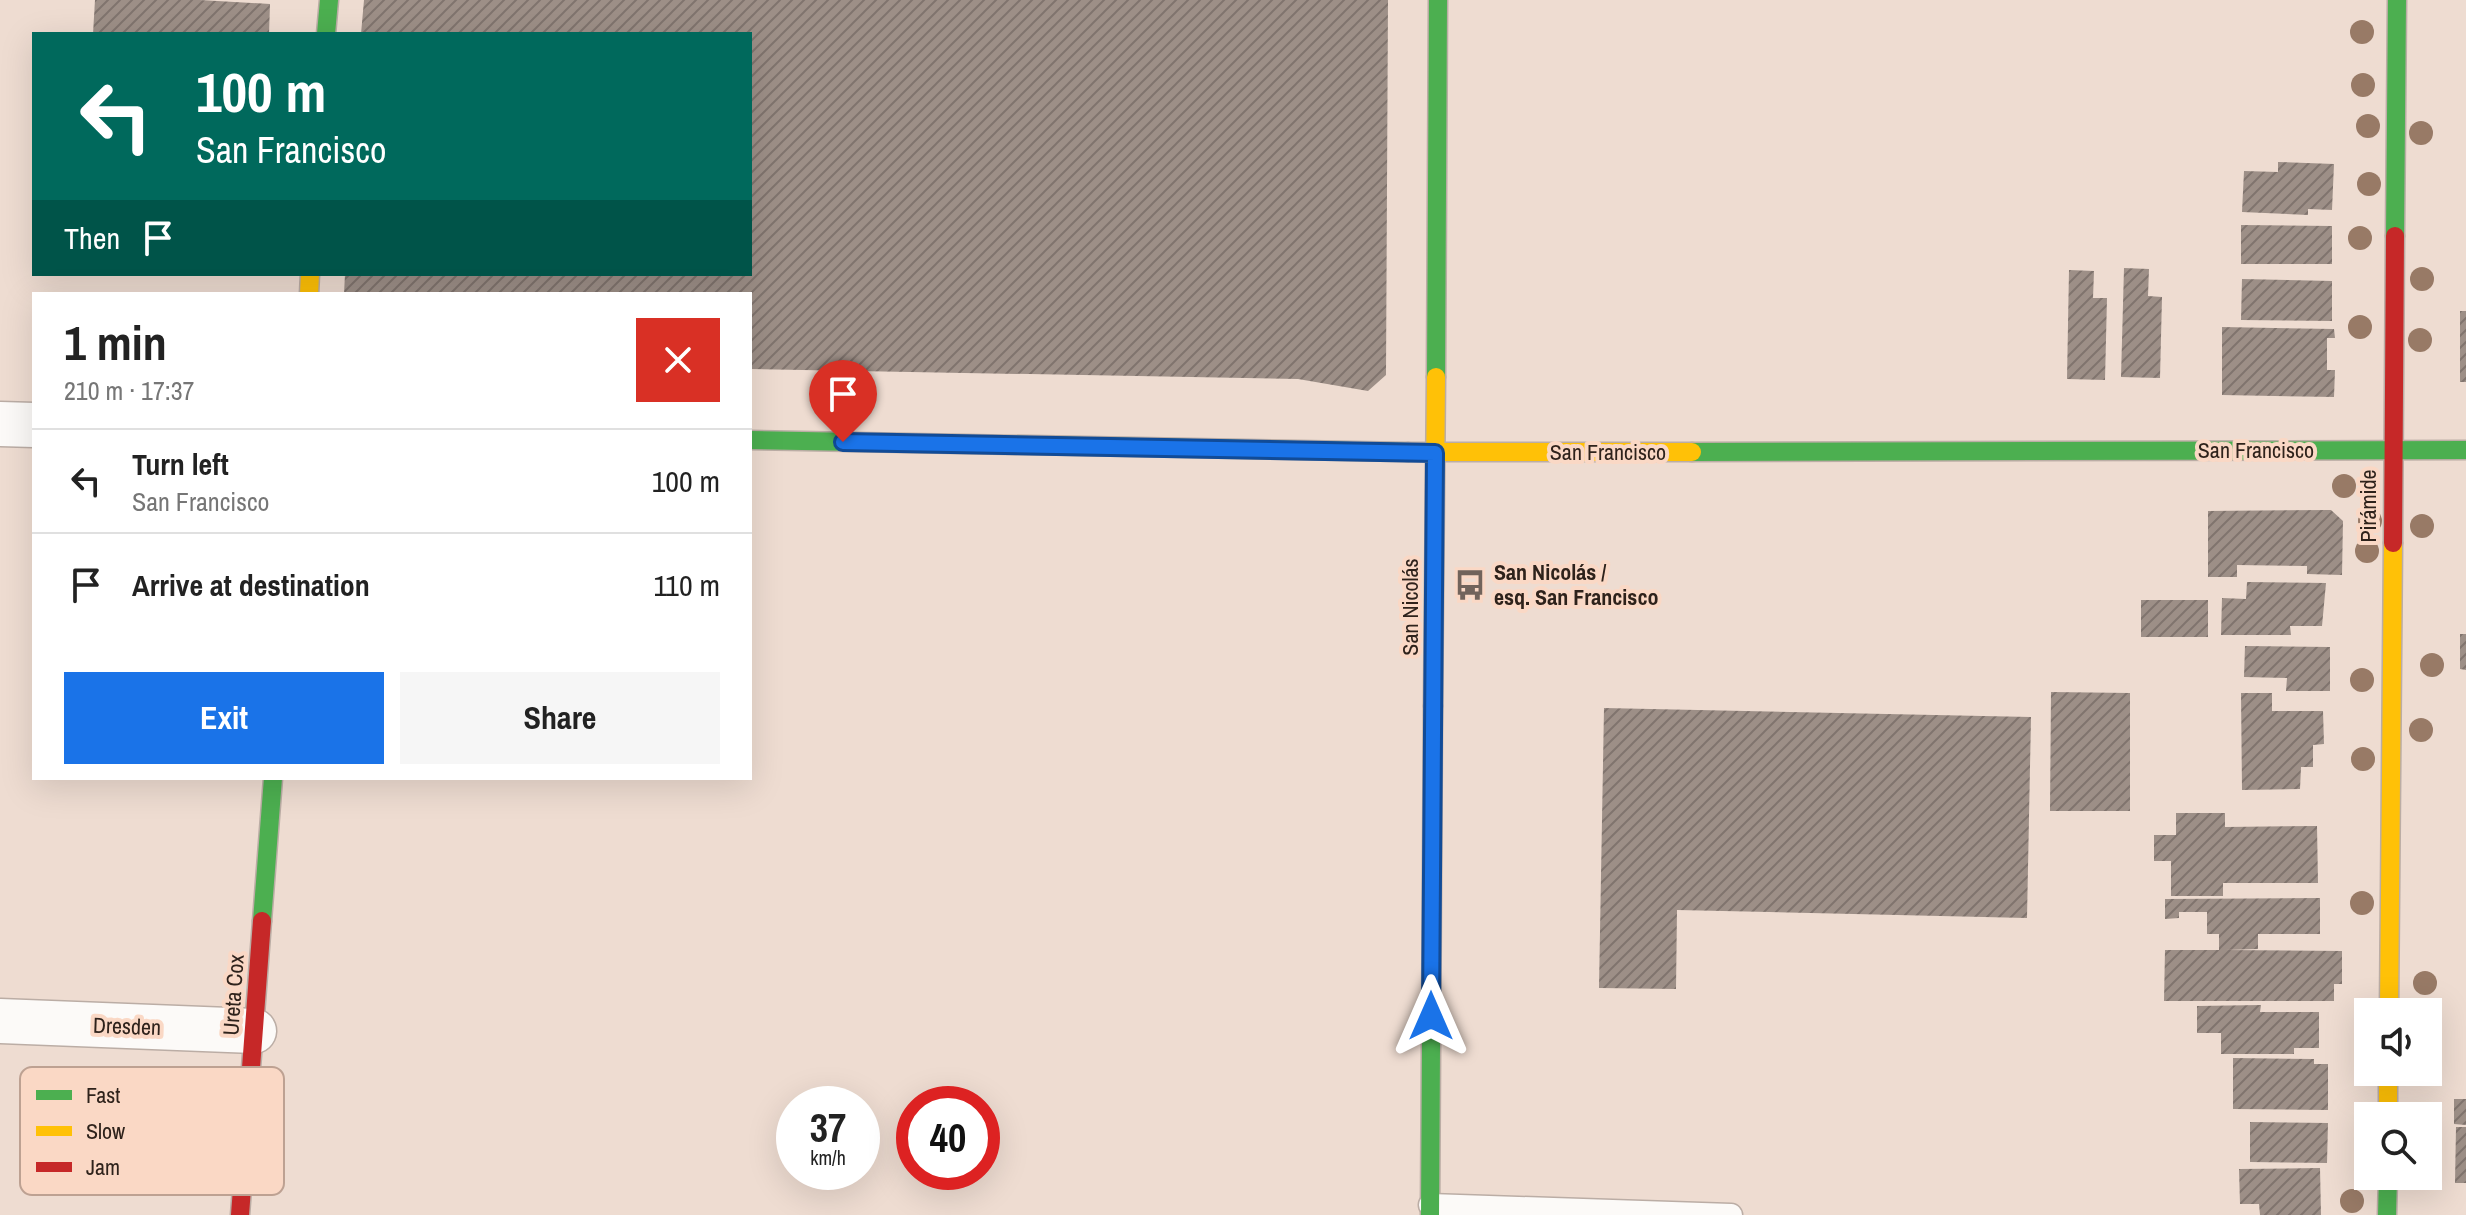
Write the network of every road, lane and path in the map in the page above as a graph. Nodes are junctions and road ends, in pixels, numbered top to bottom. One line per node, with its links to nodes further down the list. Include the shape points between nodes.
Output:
1 (329, 0): 4 (street)
2 (1438, 0): 10 (street, San Nicolás)
3 (2397, 0): 8 (street, Pirámide)
4 (326, 32)
5 (0, 424): 6 (street)
6 (32, 425)
7 (752, 440): 10 (street, San Francisco)
8 (2392, 449): 9 (street, San Francisco); 10 (street, San Francisco); 12 (street, Pirámide)
9 (2466, 450)
10 (1435, 453): 18 (street, San Nicolás)
11 (273, 780): 14 (street, Ureta Cox)
12 (2389, 998)
13 (0, 1021): 14 (street, Dresden)
14 (254, 1031): 15 (street, Ureta Cox)
15 (251, 1067)
16 (2388, 1190): 21 (street)
17 (242, 1195): 19 (street, Ureta Cox)
18 (1430, 1210): 20 (lane)
19 (240, 1215)
20 (1731, 1215)
21 (2387, 1215)

